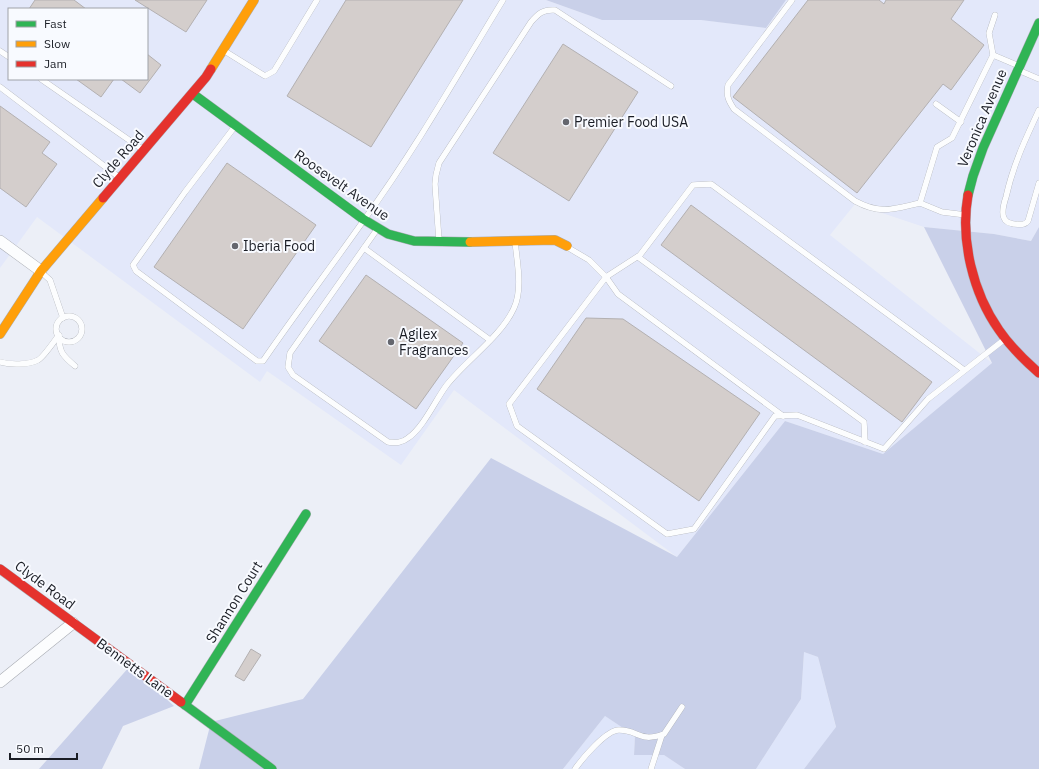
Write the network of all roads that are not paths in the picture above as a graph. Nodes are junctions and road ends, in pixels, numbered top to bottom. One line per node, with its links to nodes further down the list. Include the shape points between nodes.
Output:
1 (254, 0): 8 (street, Clyde Road)
2 (317, 0): 8 (lane, via 274,71 265,76)
3 (503, 0): 26 (lane, via 418,140)
4 (792, 0): 24 (lane, via 728,85 726,93 729,102 734,109 866,207 890,210)
5 (995, 15): 9 (lane, via 989,33)
6 (1039, 23): 11 (street, Veronica Avenue)
7 (0, 50): 10 (lane)
8 (223, 50): 16 (street, Clyde Road)
9 (993, 55): 11 (lane); 19 (lane)
10 (8, 56)
11 (1019, 68): 12 (lane); 25 (street, Veronica Avenue, via 979,155 970,185)
12 (1039, 79)
13 (42, 80): 21 (lane)
14 (671, 86): 29 (lane, via 555,10 549,9 538,14 439,164 435,184)
15 (0, 87): 22 (lane)
16 (193, 94): 20 (street, Roosevelt Avenue); 21 (street, Clyde Road)
17 (936, 104): 19 (lane)
18 (1039, 110): 23 (lane, via 1010,175 1004,220 1021,225 1028,221)
19 (961, 122): 24 (lane, via 952,138 937,147)
20 (236, 125): 26 (street, Roosevelt Avenue); 26 (lane, via 134,265 136,272 257,361 263,361)
21 (144, 151): 22 (street, Clyde Road)
22 (120, 178): 34 (street, Clyde Road)
23 (1039, 183)
24 (920, 203): 25 (lane, via 942,212)
25 (966, 215): 39 (street, Veronica Avenue, via 967,245 972,266 984,303)
26 (364, 220): 27 (street, Roosevelt Avenue)
27 (378, 228): 29 (street, Roosevelt Avenue, via 388,234 414,241); 32 (lane)
28 (0, 241): 34 (street)
29 (439, 241): 30 (street, Roosevelt Avenue)
30 (515, 241): 31 (street, Roosevelt Avenue, via 555,240); 40 (lane, via 519,292 507,322)
31 (567, 246): 35 (lane, via 589,260)
32 (364, 248): 40 (lane); 40 (lane, via 290,353 288,367 293,375 388,442 398,443 416,432 446,385)
33 (638, 257): 35 (lane); 43 (lane, via 693,184 710,184); 46 (lane, via 864,422)
34 (40, 271): 36 (lane, via 50,280); 37 (street, Clyde Road)
35 (606, 277): 45 (lane, via 618,294); 45 (lane, via 509,404 517,426 667,534 694,529 775,416)
36 (63, 318): 38 (lane, via 57,328); 38 (lane, via 71,316 79,320 82,332 70,341)
37 (0, 334)
38 (59, 335): 41 (lane, via 39,360 19,365); 42 (lane, via 59,347 64,357)
39 (1005, 339): 43 (lane); 44 (street, Veronica Avenue)
40 (490, 340)
41 (0, 362)
42 (75, 366)
43 (964, 370): 46 (lane, via 928,400 884,449)
44 (1039, 373)
45 (783, 416): 46 (lane, via 796,416)
46 (865, 442)
47 (306, 514): 51 (street, Shannon Court)
48 (0, 569): 49 (street, Clyde Road)
49 (73, 623): 50 (street); 51 (street, Bennetts Lane)
50 (0, 682)
51 (185, 705): 54 (street, Bennetts Lane)
52 (682, 707): 53 (lane)
53 (662, 735): 55 (lane, via 647,739 616,730 596,745); 56 (lane)
54 (272, 769)
55 (575, 769)
56 (651, 769)

